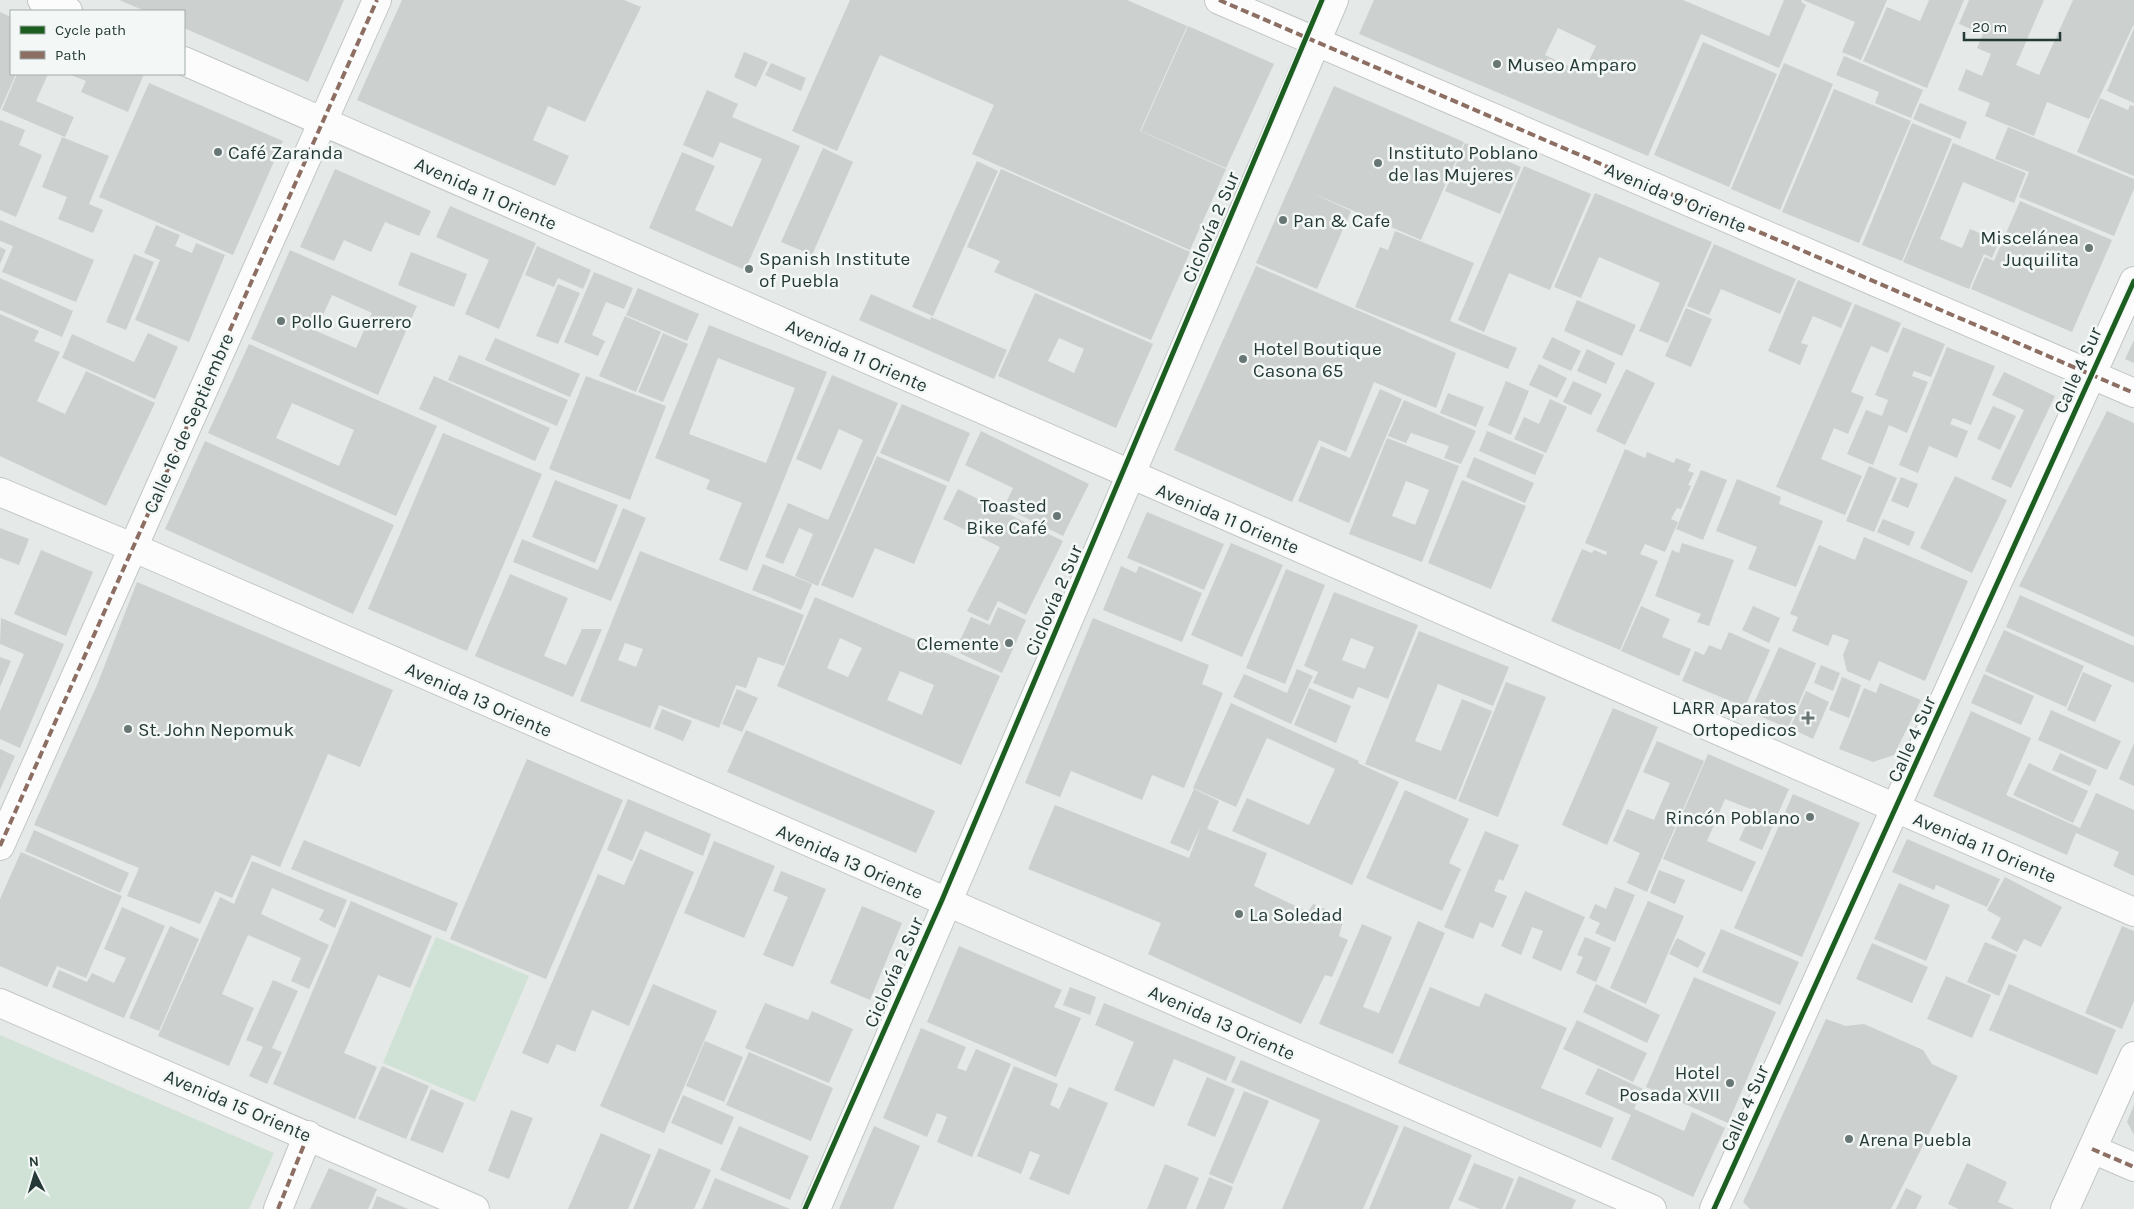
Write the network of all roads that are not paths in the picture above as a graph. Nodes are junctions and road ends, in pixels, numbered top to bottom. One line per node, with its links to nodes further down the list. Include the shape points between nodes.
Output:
1 (42, 0): 5 (street)
2 (377, 0): 8 (street, Calle 16 de Septiembre)
3 (1219, 0): 6 (street, Avenida 9 Oriente)
4 (1334, 0): 6 (street)
5 (66, 10)
6 (1315, 41): 10 (street, Avenida 9 Oriente); 12 (street)
7 (185, 61): 8 (street, Avenida 11 Oriente)
8 (324, 122): 12 (street, Avenida 11 Oriente); 14 (street, Calle 16 de Septiembre)
9 (2134, 281): 10 (street, Calle 4 Sur)
10 (2091, 375): 11 (street, Avenida 9 Oriente); 15 (street, Calle 4 Sur)
11 (2134, 393)
12 (1131, 476): 15 (street, Avenida 11 Oriente); 17 (street)
13 (0, 492): 14 (street, Avenida 13 Oriente)
14 (132, 547): 16 (street, Calle 16 de Septiembre); 17 (street, Avenida 13 Oriente)
15 (1896, 809): 18 (street, Avenida 11 Oriente); 28 (street, Calle 4 Sur)
16 (0, 846)
17 (948, 903): 26 (street); 27 (street, Avenida 13 Oriente)
18 (2134, 912)
19 (0, 1003): 21 (street, Avenida 15 Oriente)
20 (2134, 1056): 22 (street)
21 (308, 1135): 24 (street); 25 (street, Avenida 15 Oriente)
22 (2092, 1149): 23 (street); 29 (street)
23 (2134, 1167)
24 (278, 1209)
25 (475, 1209)
26 (816, 1209)
27 (1652, 1209)
28 (1714, 1209)
29 (2065, 1209)

